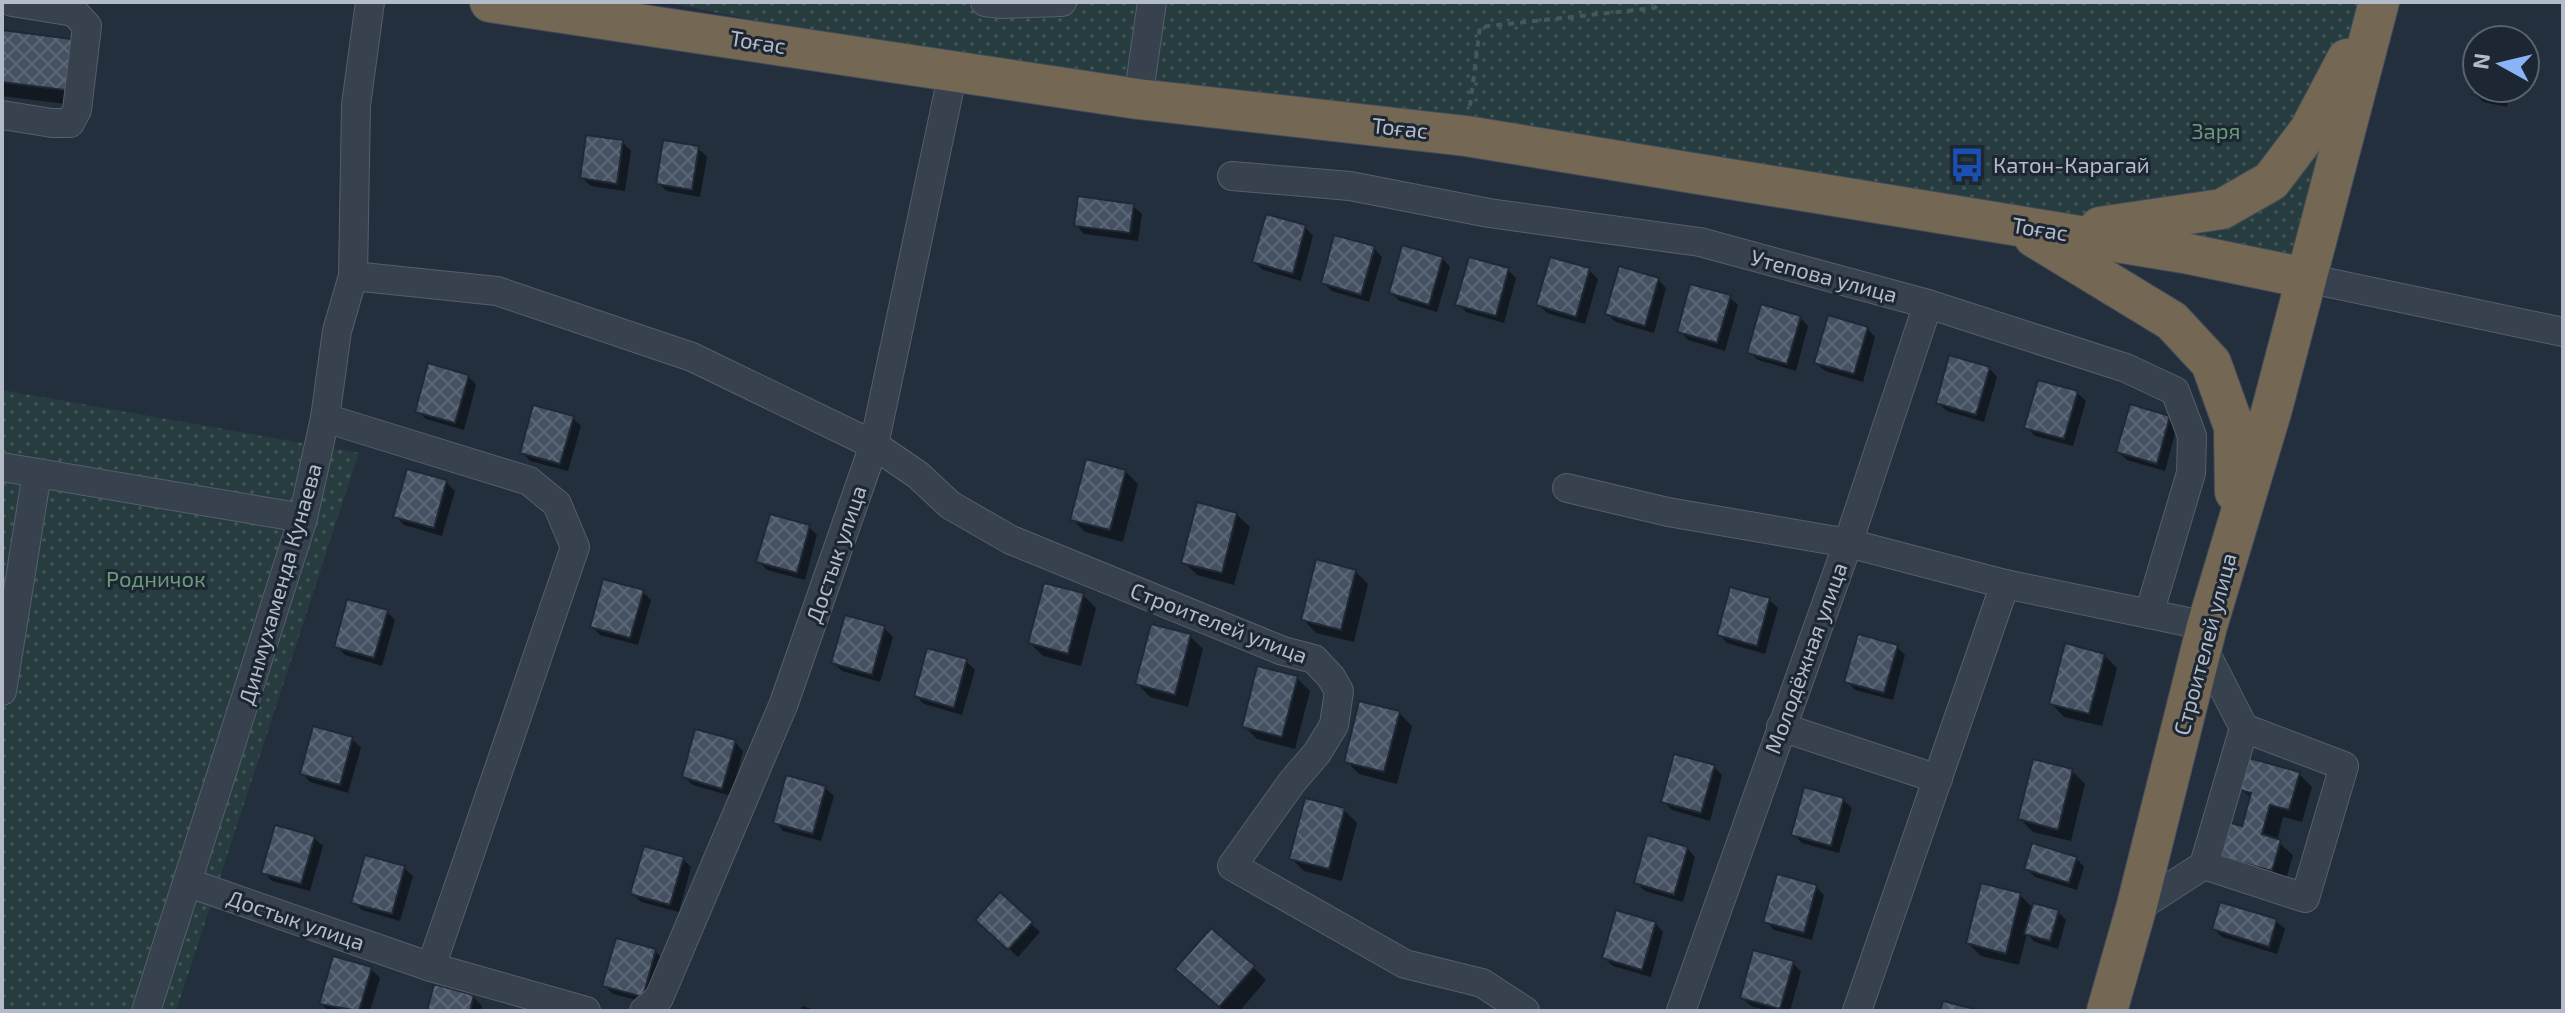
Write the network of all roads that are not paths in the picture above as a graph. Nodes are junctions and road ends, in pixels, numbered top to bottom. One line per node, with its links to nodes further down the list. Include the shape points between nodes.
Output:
1 (12, 2): 10 (street, via 74,12 87,26 77,110 70,123)
2 (370, 2): 14 (street, Динмухаменда Кунаева, via 356,105)
3 (490, 2): 8 (highway, Тоғас)
4 (985, 2): 5 (street)
5 (1062, 2)
6 (1152, 2): 9 (street)
7 (2378, 2): 13 (highway, via 2309,131 2271,181 2222,209); 15 (highway, Строителей улица)
8 (953, 72): 9 (highway, Тоғас); 19 (street, Достык улица)
9 (1138, 99): 12 (highway, Тоғас, via 1466,136)
10 (2, 115)
11 (1232, 176): 16 (street, Утепова улица, via 1350,186 1489,213 1700,242)
12 (2014, 224): 13 (highway, Тоғас); 24 (highway, via 2172,321 2211,363 2234,427)
13 (2064, 233): 15 (highway, Тоғас)
14 (353, 276): 18 (street, Динмухаменда Кунаева, via 337,331); 19 (street, via 497,291 692,357)
15 (2306, 278): 17 (street); 24 (highway, Строителей улица)
16 (1928, 304): 25 (street, Молодёжная улица); 27 (street, Утепова улица, via 2126,368 2175,391 2192,436 2191,473)
17 (2563, 332)
18 (325, 418): 23 (street, Динмухаменда Кунаева); 36 (street, via 529,481 557,504 575,547)
19 (874, 445): 39 (street, Достык улица, via 784,703 659,998); 40 (street, Строителей улица, via 950,505 1011,540 1314,659 1339,691 1334,725 1232,866 1405,964 1482,983)
20 (2, 467): 21 (street)
21 (37, 473): 23 (street); 29 (street)
22 (1567, 488): 25 (street, via 1668,512)
23 (303, 518): 34 (street, Динмухаменда Кунаева)
24 (2236, 528): 28 (highway, Строителей улица)
25 (1848, 543): 26 (street); 30 (street, Молодёжная улица)
26 (2005, 584): 27 (street); 32 (street)
27 (2149, 614): 28 (street)
28 (2205, 637): 31 (street); 35 (highway, Строителей улица)
29 (2, 691)
30 (1781, 727): 32 (street); 41 (street, Молодёжная улица)
31 (2244, 728): 33 (street); 33 (street, via 2344,766 2305,898)
32 (1938, 779): 42 (street)
33 (2204, 865): 35 (street)
34 (189, 883): 36 (street, Достык улица); 37 (street, Динмухаменда Кунаева)
35 (2136, 909): 43 (highway, Строителей улица)
36 (431, 967): 38 (street, Достык улица)
37 (146, 1011)
38 (586, 1011)
39 (644, 1011)
40 (1525, 1011)
41 (1681, 1011)
42 (1857, 1011)
43 (2107, 1011)

